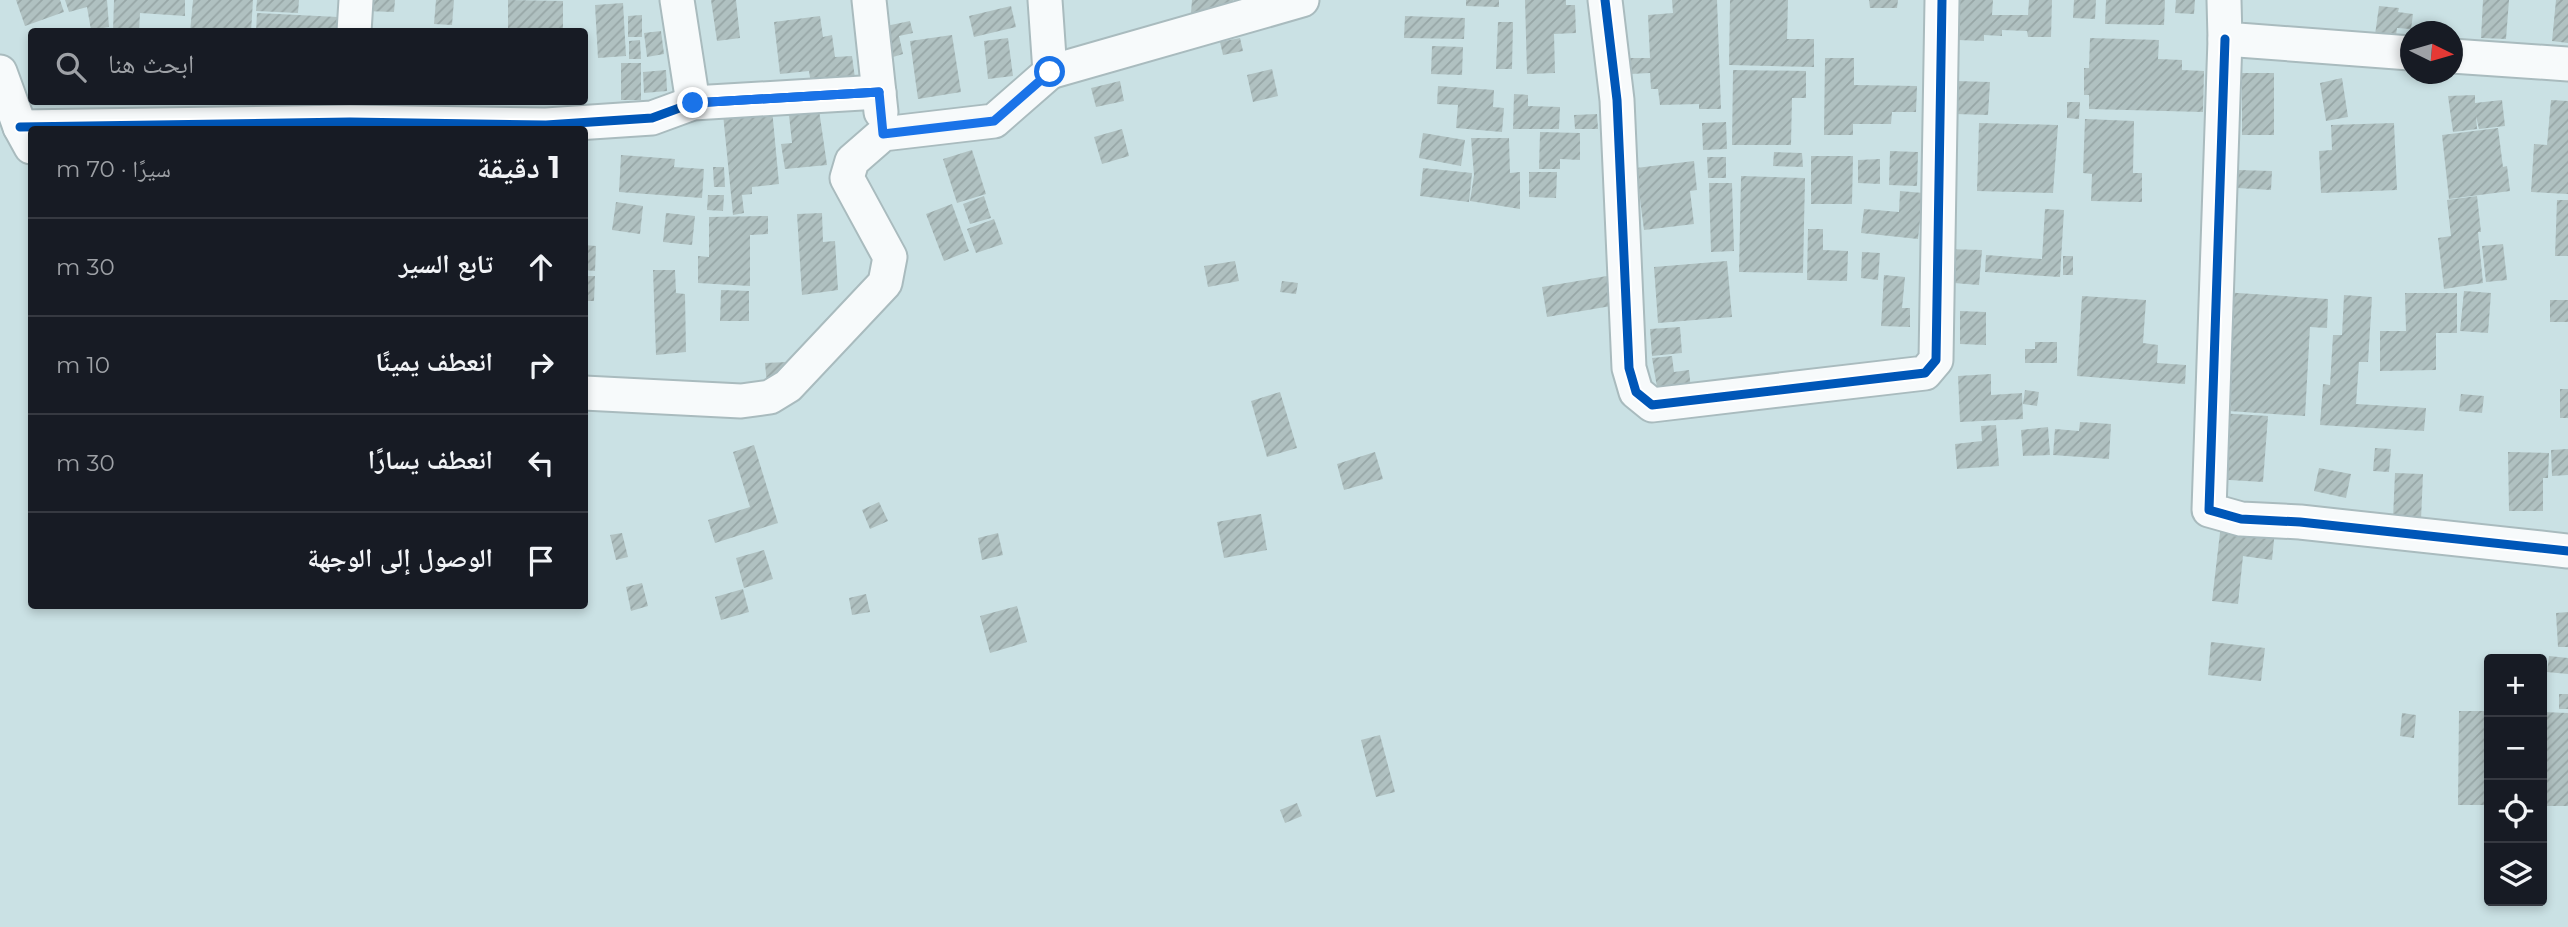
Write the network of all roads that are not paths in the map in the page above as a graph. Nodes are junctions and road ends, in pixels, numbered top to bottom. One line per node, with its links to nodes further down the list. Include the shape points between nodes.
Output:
1 (356, 0): 9 (street)
2 (677, 0): 17 (street)
3 (869, 0): 16 (street)
4 (1045, 0): 15 (street)
5 (1302, 0): 15 (street)
6 (1605, 0): 7 (street, via 1617,100 1629,368 1636,392 1652,405 1925,373 1936,359)
7 (1942, 0)
8 (2224, 0): 10 (street)
9 (354, 28)
10 (2225, 39): 11 (street); 23 (street, via 2209,510 2241,519)
11 (2400, 51)
12 (2463, 56): 13 (street)
13 (2568, 64)
14 (0, 72): 21 (street)
15 (1050, 72): 20 (street, via 994,121)
16 (879, 92): 17 (street); 20 (street)
17 (693, 103): 18 (street, via 652,118 546,125)
18 (350, 118): 19 (street)
19 (220, 126)
20 (883, 134): 22 (street, via 852,161 847,178 890,257 885,283 788,386 769,397 741,401)
21 (26, 138)
22 (588, 393)
23 (2568, 551)

